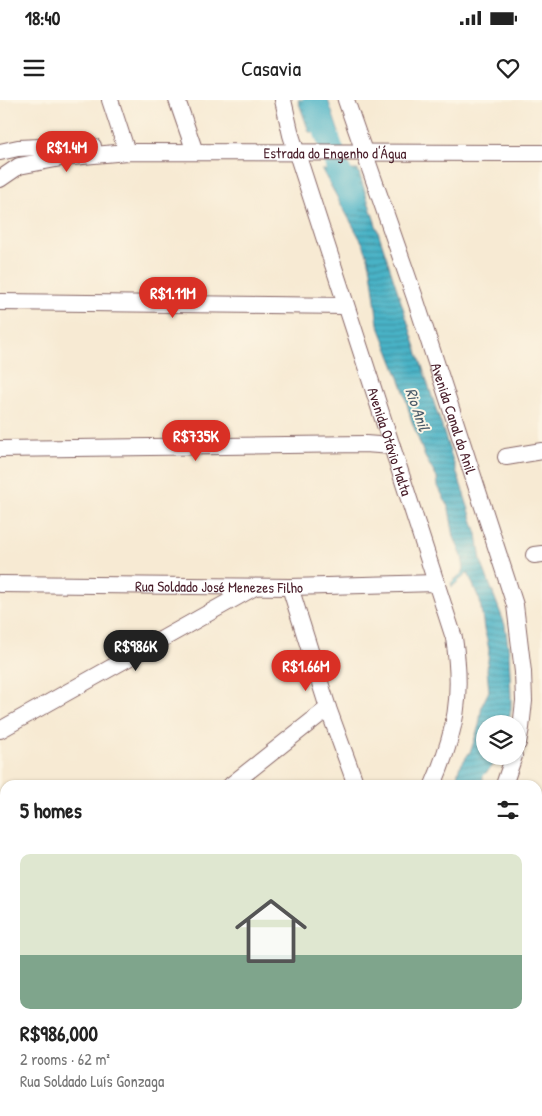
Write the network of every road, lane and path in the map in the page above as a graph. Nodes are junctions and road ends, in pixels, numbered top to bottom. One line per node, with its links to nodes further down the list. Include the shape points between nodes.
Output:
1 (110, 100): 7 (street)
2 (177, 100): 8 (street)
3 (283, 100): 5 (street, Avenida Otávio Malta, via 291,135)
4 (346, 100): 9 (street, Avenida Canal do Anil)
5 (301, 151): 8 (street, Estrada do Engenho d'Água); 9 (street, Estrada do Engenho d'Água); 13 (street, Avenida Otávio Malta)
6 (0, 152): 7 (street, Estrada do Engenho d'Água, via 86,144)
7 (127, 152): 8 (street, Estrada do Engenho d'Água); 11 (street, Estrada do Engenho d'Água, via 61,158 19,166)
8 (195, 152)
9 (359, 152): 10 (street, Estrada do Engenho d'Água); 23 (street, Avenida Canal do Anil, via 414,295 515,606 523,672)
10 (542, 153)
11 (0, 179)
12 (0, 302): 13 (street)
13 (346, 306): 14 (street, Avenida Otávio Malta)
14 (392, 446): 15 (street); 18 (street, Avenida Otávio Malta)
15 (0, 448)
16 (542, 451): 17 (street)
17 (506, 457)
18 (437, 583): 21 (street, Rua Soldado José Menezes Filho); 28 (street, Avenida Otávio Malta, via 454,638 459,667 454,724)
19 (0, 584): 20 (street, Rua Soldado José Menezes Filho)
20 (256, 586): 21 (street, Rua Soldado José Menezes Filho); 24 (street)
21 (290, 587): 22 (street)
22 (328, 708): 26 (street); 27 (street)
23 (522, 715)
24 (0, 730)
25 (511, 765): 29 (street)
26 (237, 780)
27 (354, 780)
28 (435, 780)
29 (506, 780)

